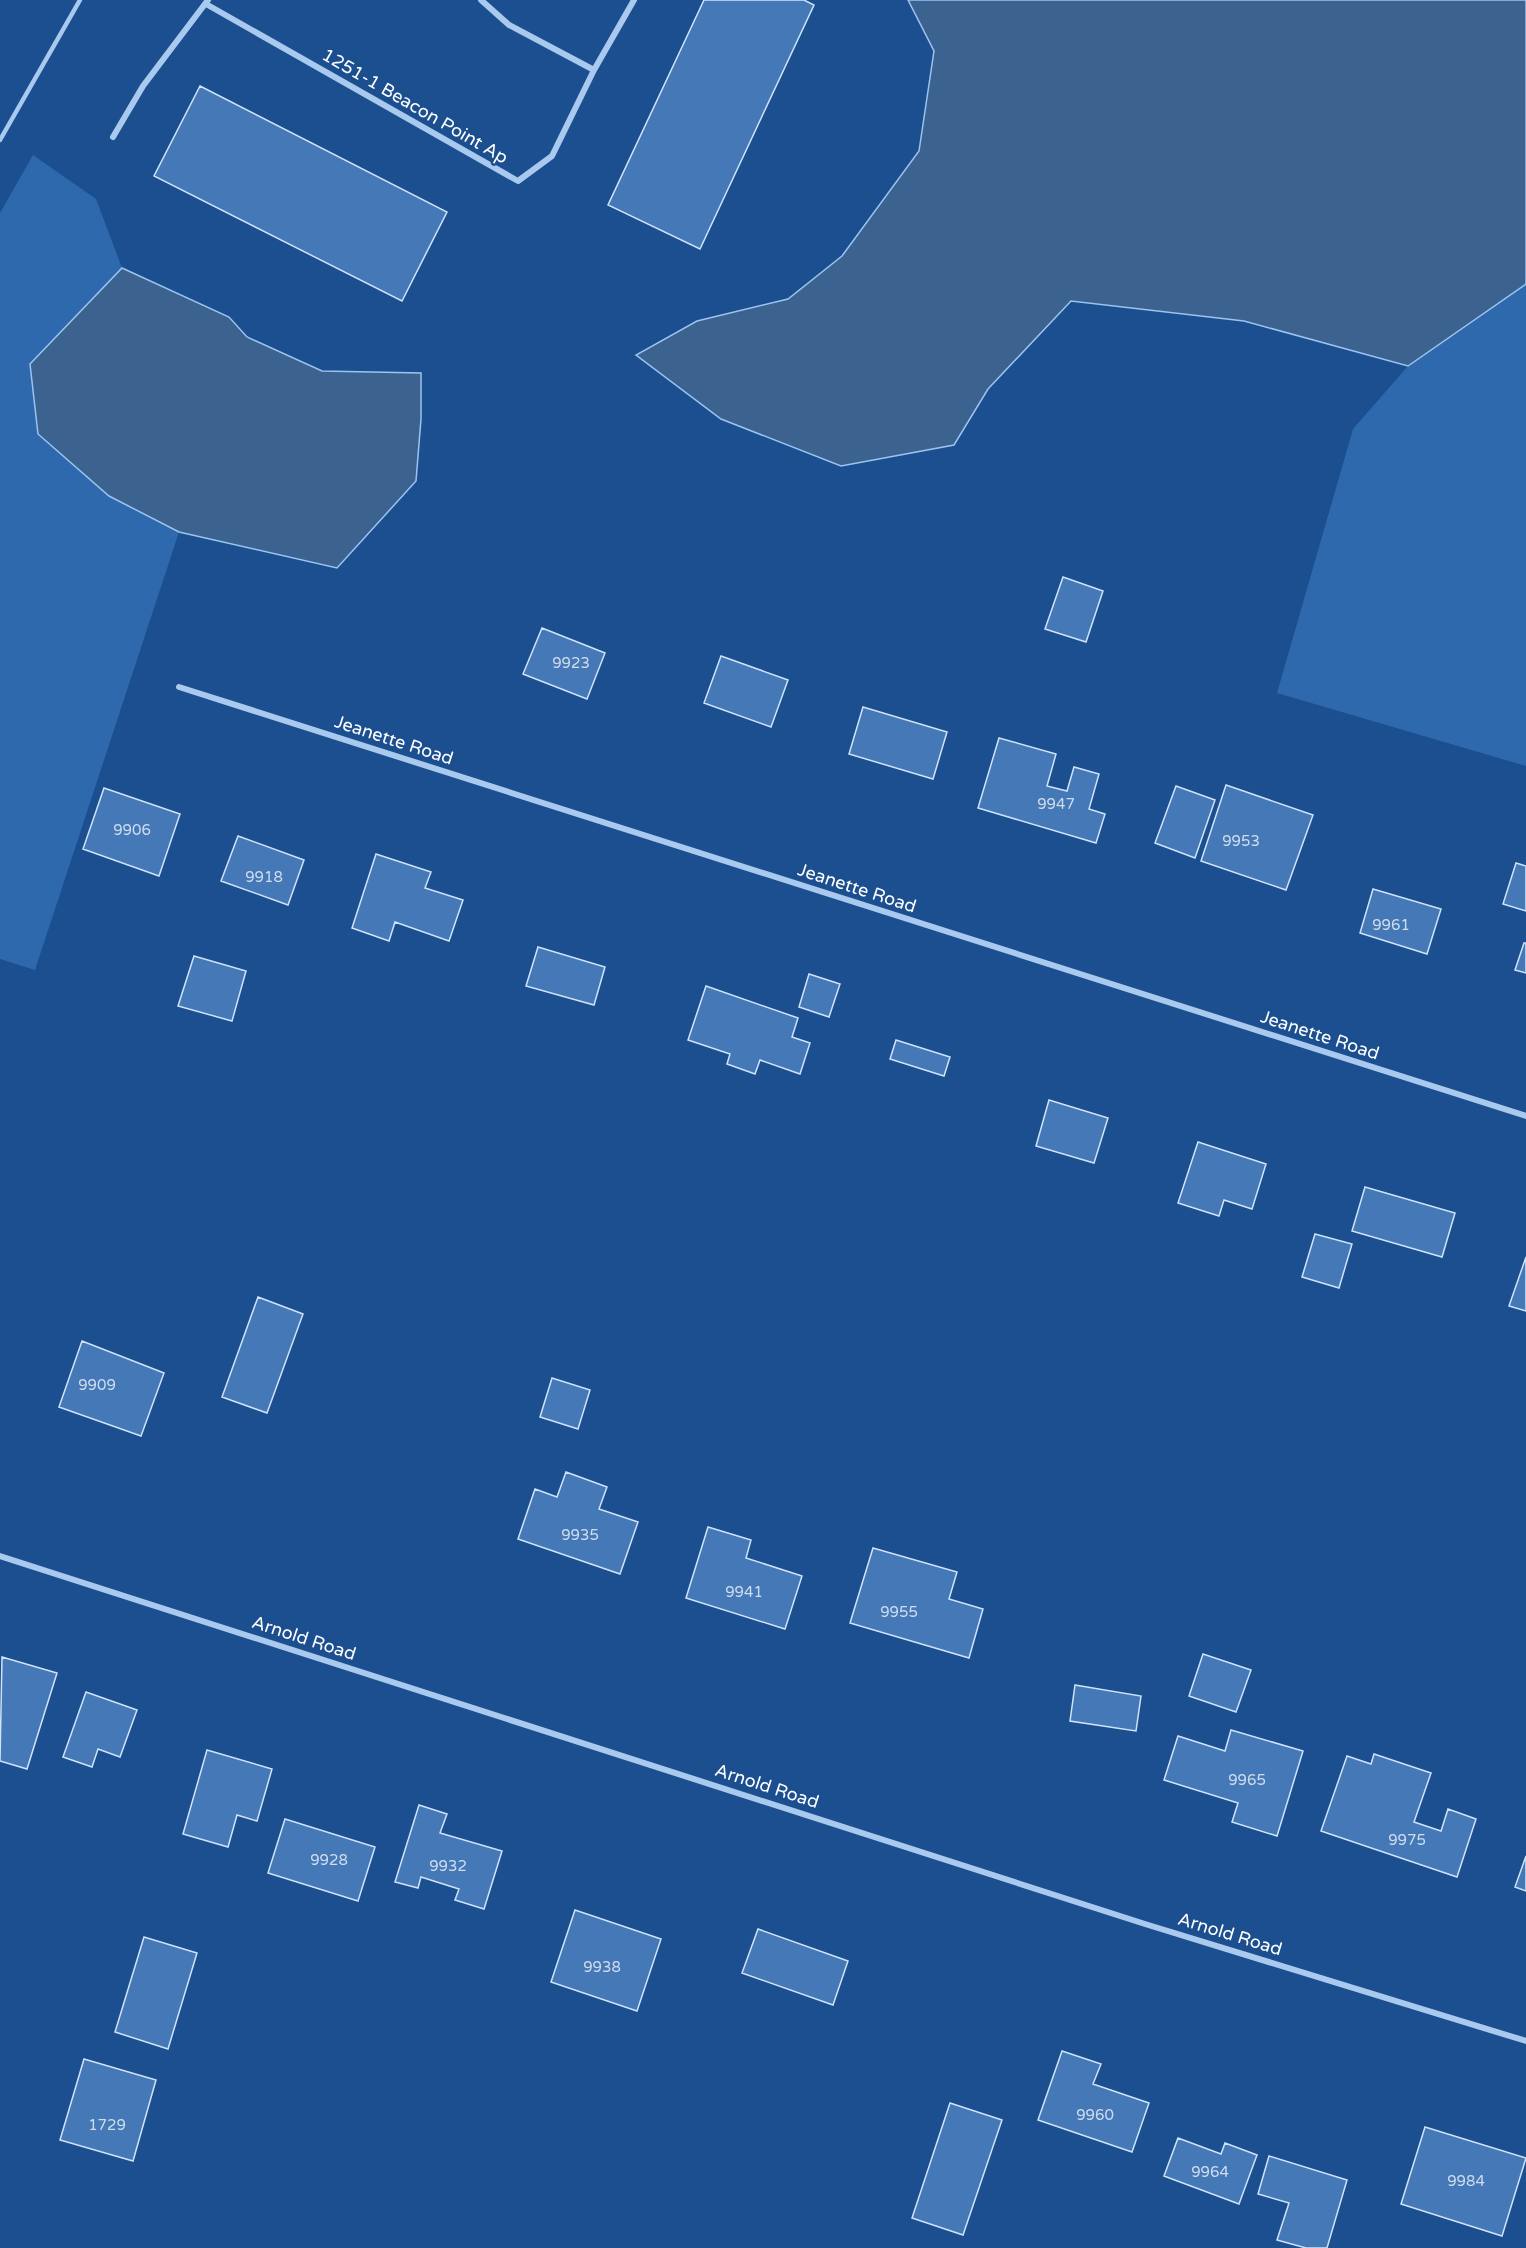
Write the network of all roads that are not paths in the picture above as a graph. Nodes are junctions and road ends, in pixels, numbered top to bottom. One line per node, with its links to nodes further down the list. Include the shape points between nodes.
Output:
1 (80, 0): 7 (lane)
2 (481, 0): 5 (street, via 509,25)
3 (634, 0): 5 (street, 1251-1 Beacon Point Ap)
4 (207, 2): 5 (street, 1251-1 Beacon Point Ap, via 518,181 552,156); 6 (street, via 143,86)
5 (594, 70)
6 (113, 137)
7 (0, 140)
8 (179, 687): 9 (street, Jeanette Road)
9 (1526, 1116)
10 (0, 1556): 11 (street, Arnold Road, via 1145,1924)
11 (1526, 2041)

